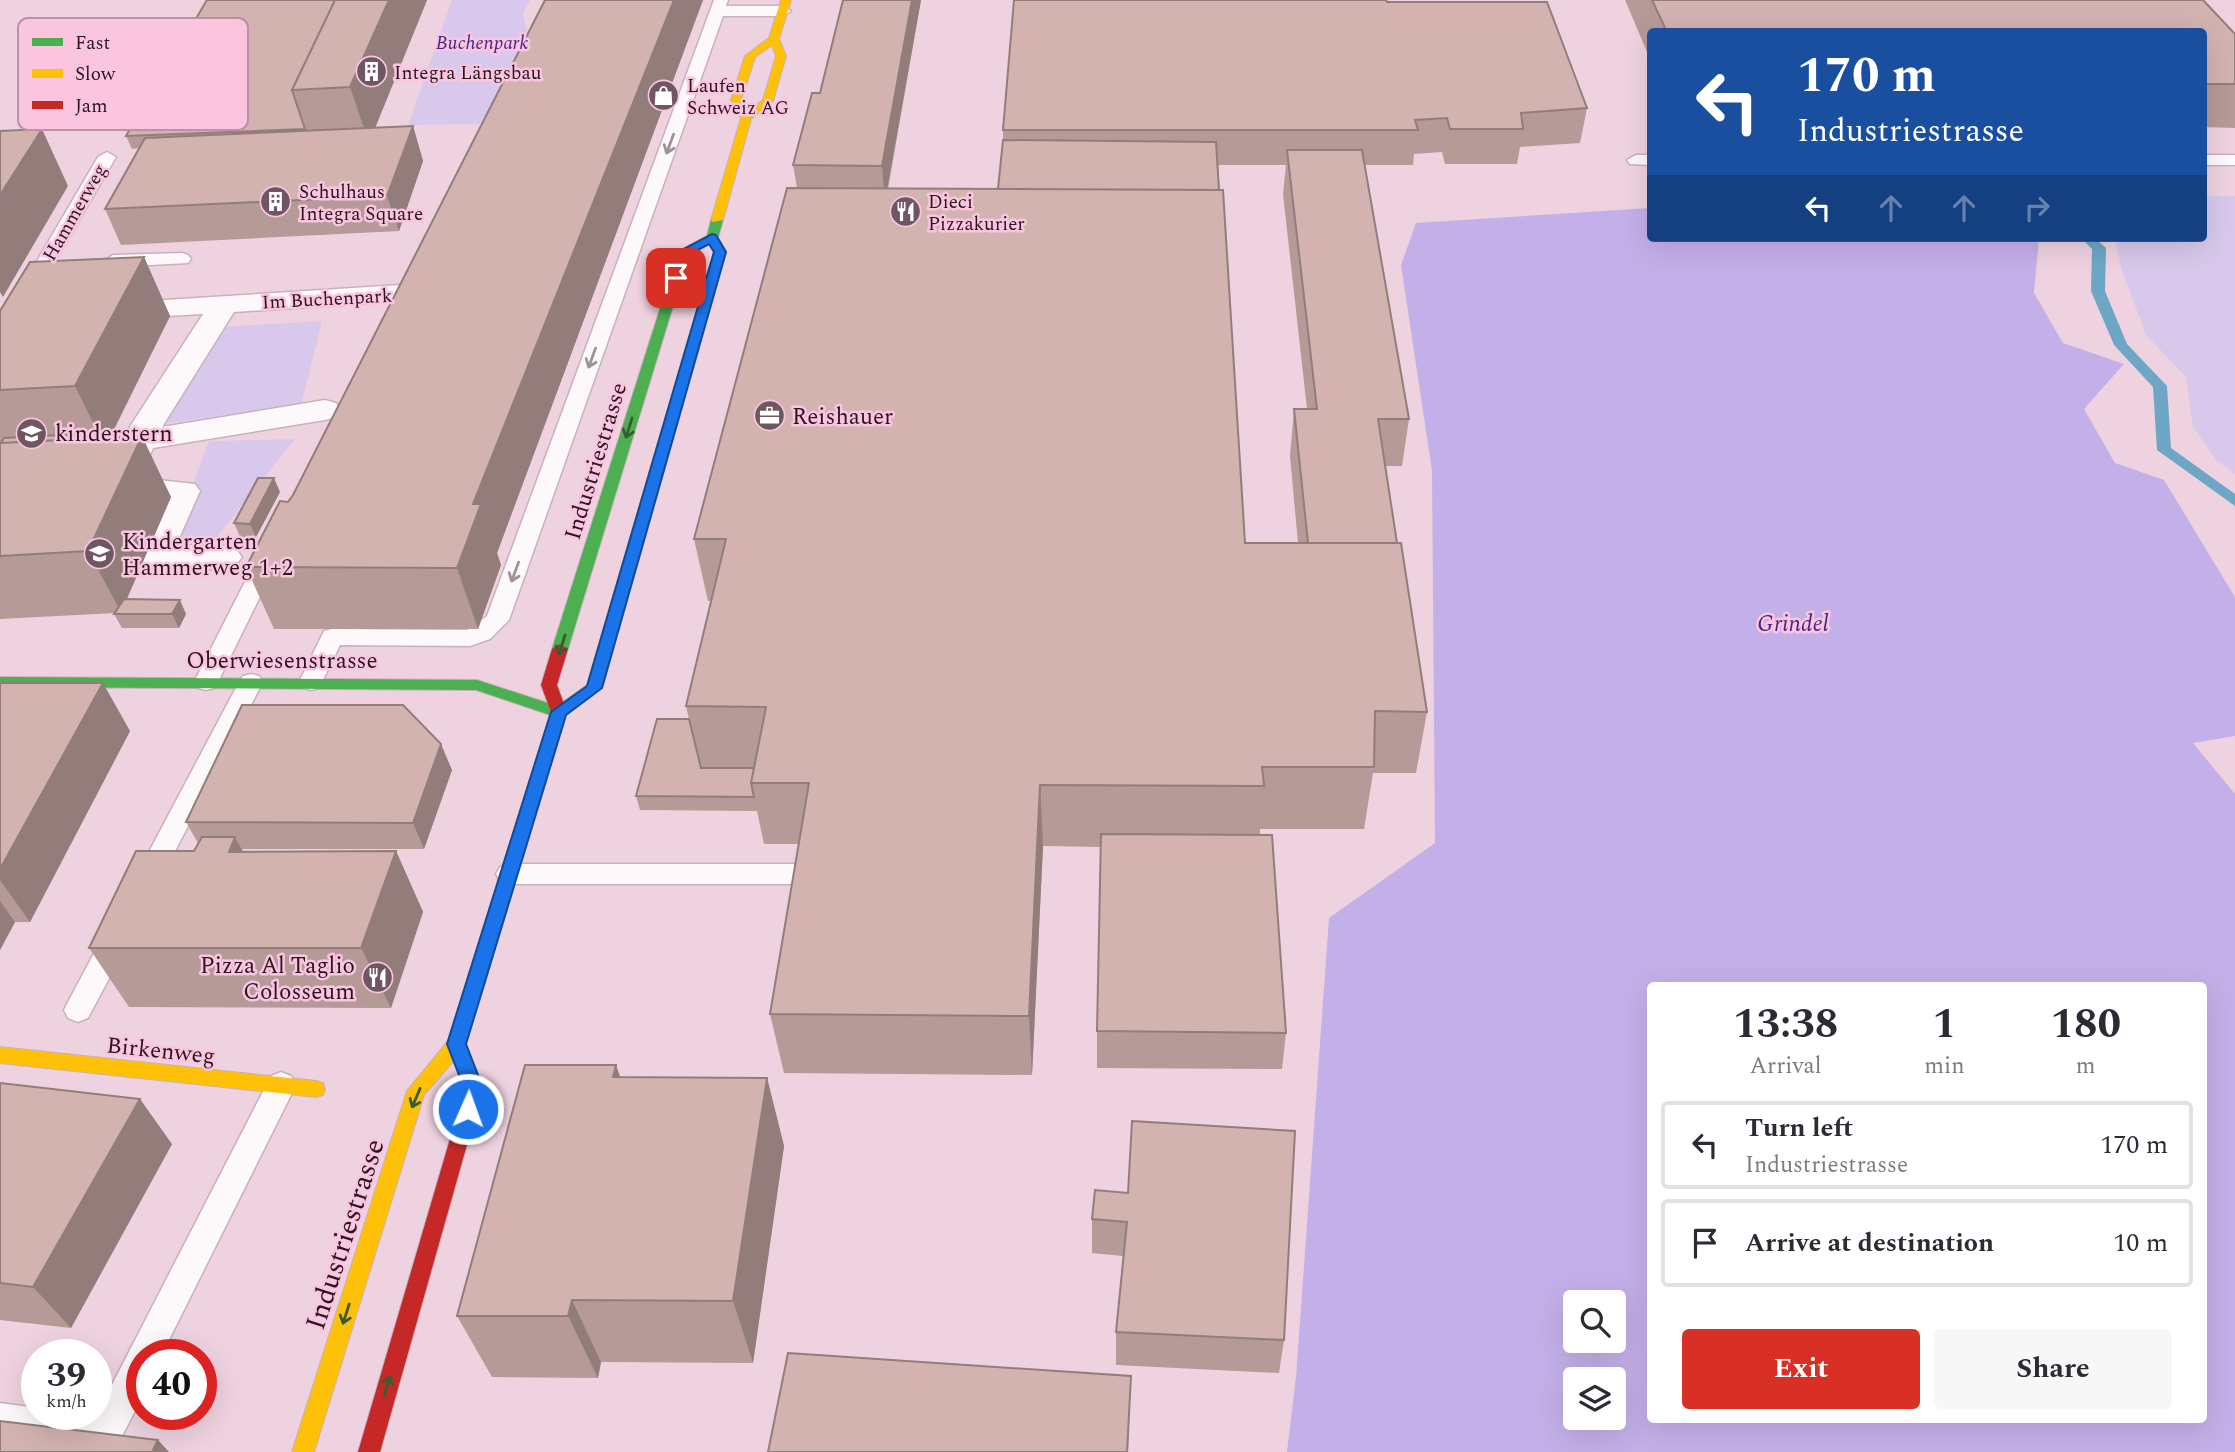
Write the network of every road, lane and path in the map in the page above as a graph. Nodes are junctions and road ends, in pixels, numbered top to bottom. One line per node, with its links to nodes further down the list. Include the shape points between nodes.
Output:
1 (719, 5): 2 (lane); 24 (lane, one-way to 24, via 497,620 470,638 332,638)
2 (785, 6): 3 (street)
3 (774, 39): 4 (street, via 781,56 768,101); 4 (street, via 750,56 736,100)
4 (746, 118): 8 (street)
5 (107, 156): 12 (lane, Hammerweg)
6 (2207, 160): 7 (lane)
7 (2235, 160)
8 (712, 237): 25 (street, via 720,252 594,688); 25 (street, Industriestrasse, one-way to 25, via 684,252 549,685)
9 (182, 259): 11 (lane)
10 (72, 262): 12 (lane)
11 (100, 262)
12 (45, 264): 15 (lane, Hammerweg)
13 (430, 292): 14 (street, Im Buchenpark)
14 (224, 304): 16 (street, Im Buchenpark); 18 (street, via 147,425)
15 (26, 311)
16 (85, 311)
17 (325, 410): 18 (street)
18 (143, 440): 20 (street, via 119,488 183,491 153,556)
19 (279, 537): 22 (lane)
20 (223, 557)
21 (0, 682): 22 (street, Oberwiesenstrasse)
22 (206, 682): 23 (street, Oberwiesenstrasse)
23 (251, 682): 24 (street, Oberwiesenstrasse); 28 (lane)
24 (311, 682): 25 (street, Oberwiesenstrasse, via 477,685)
25 (559, 712): 26 (street, Industriestrasse)
26 (509, 874): 27 (lane); 29 (street, Industriestrasse)
27 (816, 874)
28 (78, 1010)
29 (457, 1044): 37 (street, Industriestrasse, one-way to 37, via 416,1091); 38 (street, one-way to 29, via 474,1088)
30 (0, 1055): 31 (street, Birkenweg)
31 (281, 1085): 32 (street, Birkenweg); 33 (lane)
32 (316, 1089)
33 (153, 1339)
34 (126, 1394): 36 (lane)
35 (0, 1420): 36 (lane)
36 (102, 1442)
37 (303, 1452)
38 (369, 1452)

